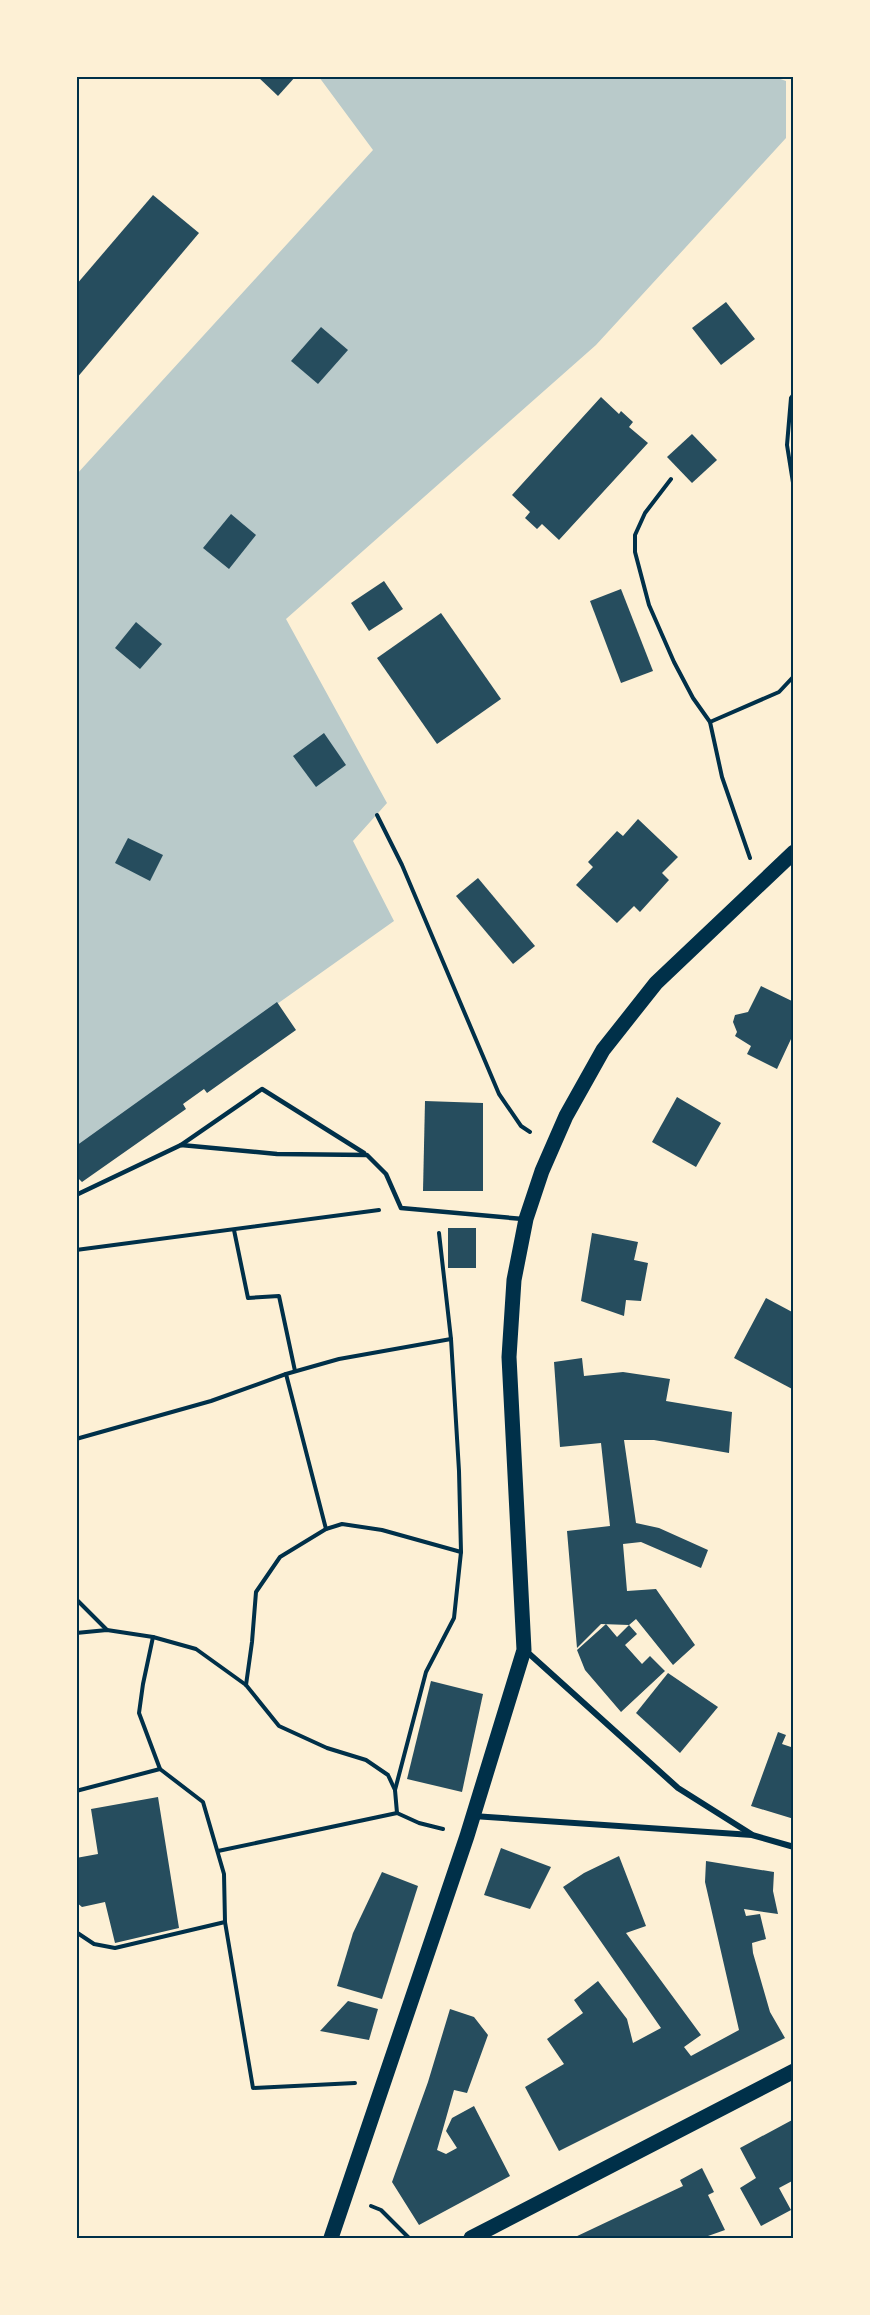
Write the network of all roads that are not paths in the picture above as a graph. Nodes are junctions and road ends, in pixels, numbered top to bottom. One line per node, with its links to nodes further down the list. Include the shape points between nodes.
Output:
1 (794, 852): 5 (main road, via 656,983 603,1050 566,1116)
2 (181, 1145): 3 (lane, via 277,1154); 3 (lane, via 262,1089); 4 (lane)
3 (366, 1155): 5 (lane, via 386,1174 401,1208)
4 (76, 1195)
5 (526, 1220): 6 (main road, via 514,1280 509,1357)
6 (524, 1650): 7 (main road); 8 (street, via 678,1788)
7 (473, 1816): 8 (street); 11 (main road)
8 (752, 1835): 9 (street)
9 (794, 1847)
10 (794, 2071): 12 (main road)
11 (331, 2238)
12 (471, 2238)

